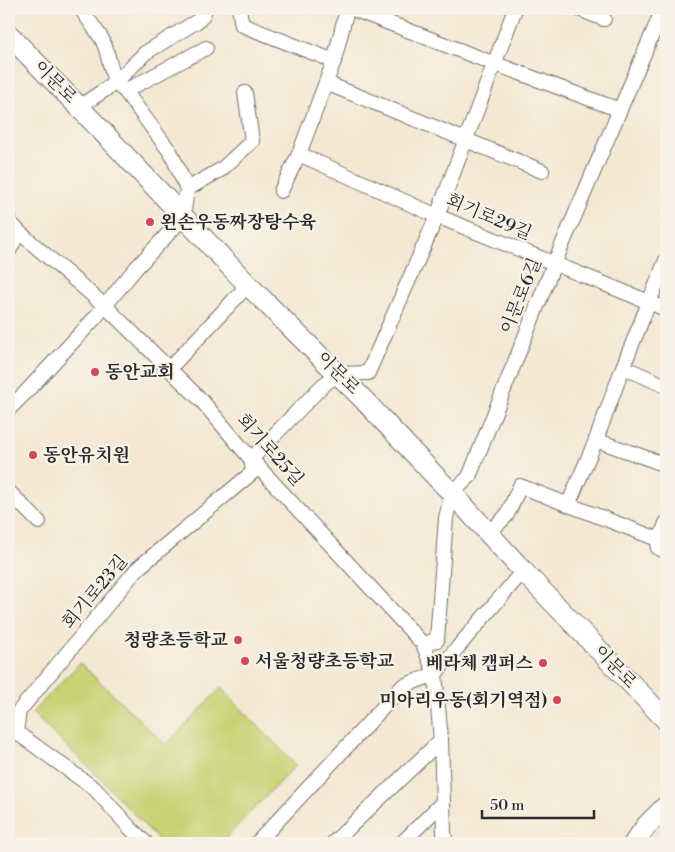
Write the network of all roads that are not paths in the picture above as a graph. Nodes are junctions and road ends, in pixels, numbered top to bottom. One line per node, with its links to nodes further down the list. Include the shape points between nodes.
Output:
1 (81, 9): 15 (street, via 102,39)
2 (205, 9): 15 (street, via 199,20 145,53)
3 (239, 9): 12 (street, via 242,25)
4 (348, 9): 12 (street)
5 (353, 9): 13 (street)
6 (515, 9): 13 (street)
7 (579, 9): 9 (street)
8 (663, 9): 18 (street, 이문로6길)
9 (604, 19)
10 (11, 44): 17 (main road, 이문로)
11 (206, 48): 15 (street)
12 (334, 61): 14 (street)
13 (494, 64): 18 (street); 19 (street)
14 (326, 83): 19 (street); 20 (street)
15 (120, 87): 17 (street); 22 (street, via 172,153)
16 (245, 93): 22 (street, via 252,141 222,169)
17 (79, 107): 25 (main road, 이문로)
18 (620, 110): 30 (street, 이문로6길)
19 (465, 140): 21 (street); 24 (street)
20 (299, 154): 23 (street); 24 (street, 회기로29길)
21 (542, 171)
22 (187, 189): 25 (street)
23 (281, 191)
24 (437, 216): 30 (street, 회기로29길); 37 (street, via 368,373)
25 (184, 218): 31 (main road, 이문로); 33 (street)
26 (9, 221): 27 (street, 회기로25길)
27 (19, 232): 28 (street); 33 (street, 회기로25길)
28 (9, 252)
29 (666, 260): 32 (street)
30 (554, 264): 32 (street, 회기로29길); 44 (street, 이문로6길, via 468,476)
31 (248, 286): 36 (street); 37 (main road, 이문로)
32 (649, 302): 34 (street, 회기로29길); 35 (street)
33 (105, 306): 36 (street, 회기로25길); 39 (street)
34 (666, 309)
35 (623, 367): 38 (street); 40 (street)
36 (169, 369): 41 (street, 회기로25길, via 202,401)
37 (339, 374): 41 (street, 회기로23길, via 323,385); 44 (main road, 이문로)
38 (666, 386)
39 (9, 409)
40 (596, 440): 42 (street); 45 (street)
41 (251, 459): 51 (street, 회기로25길); 58 (street, 회기로23길, via 253,472 137,569 19,711 16,732 95,789)
42 (666, 465)
43 (9, 492): 46 (street)
44 (452, 493): 48 (main road, 이문로); 51 (street, via 446,518 437,640)
45 (568, 505): 48 (street, via 520,486 507,515); 49 (street)
46 (39, 522)
47 (666, 524): 49 (street)
48 (488, 533): 50 (main road, 이문로)
49 (663, 546)
50 (523, 571): 52 (street); 53 (main road, 이문로)
51 (423, 644): 52 (street, 회기로25길)
52 (435, 674): 54 (street, 회기로25길); 59 (street, via 403,686)
53 (666, 720)
54 (441, 740): 55 (street, 회기로25길); 60 (street)
55 (442, 802): 61 (street); 62 (street, 회기로25길)
56 (666, 806): 57 (main road)
57 (657, 824): 63 (main road)
58 (146, 843)
59 (256, 843)
60 (333, 843)
61 (402, 843)
62 (446, 843)
63 (634, 843)

